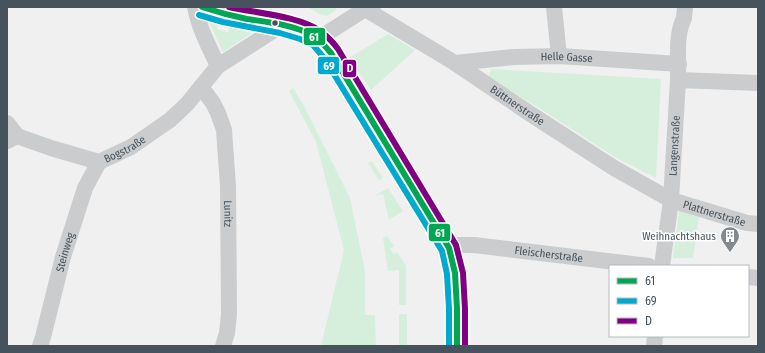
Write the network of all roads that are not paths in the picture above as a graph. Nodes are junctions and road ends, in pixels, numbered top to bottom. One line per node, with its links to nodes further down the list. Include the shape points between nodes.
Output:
1 (195, 7): 12 (street, via 206,42)
2 (202, 7): 5 (street, via 216,12)
3 (554, 7): 9 (street)
4 (367, 8): 8 (street); 10 (street, Büttnerstraße)
5 (244, 13): 7 (street)
6 (680, 20): 11 (street, Langenstraße)
7 (282, 25): 8 (street); 12 (street, Bogstraße)
8 (318, 38): 21 (street, via 331,52)
9 (559, 56): 10 (street, Helle Gasse, via 514,57); 11 (street, Helle Gasse)
10 (455, 63): 19 (street, Büttnerstraße, via 614,168)
11 (679, 64): 13 (street, Langenstraße)
12 (218, 66): 15 (street, Bogstraße)
13 (678, 80): 14 (street); 19 (street, Langenstraße)
14 (758, 83)
15 (201, 87): 18 (street, Bogstraße, via 170,120 131,147); 25 (street, Lunitz, via 213,103 224,130 228,186 229,314)
16 (7, 123): 17 (street)
17 (12, 138): 18 (street, Bogstraße)
18 (99, 162): 24 (street, Steinweg, via 85,188 63,256)
19 (671, 200): 20 (street, Plattnerstraße); 23 (street, Langenstraße)
20 (758, 224)
21 (449, 248): 22 (street, Fleischerstraße, via 456,245 474,245); 26 (street, via 455,273)
22 (641, 265)
23 (662, 265)
24 (40, 346)
25 (223, 346)
26 (457, 346)

